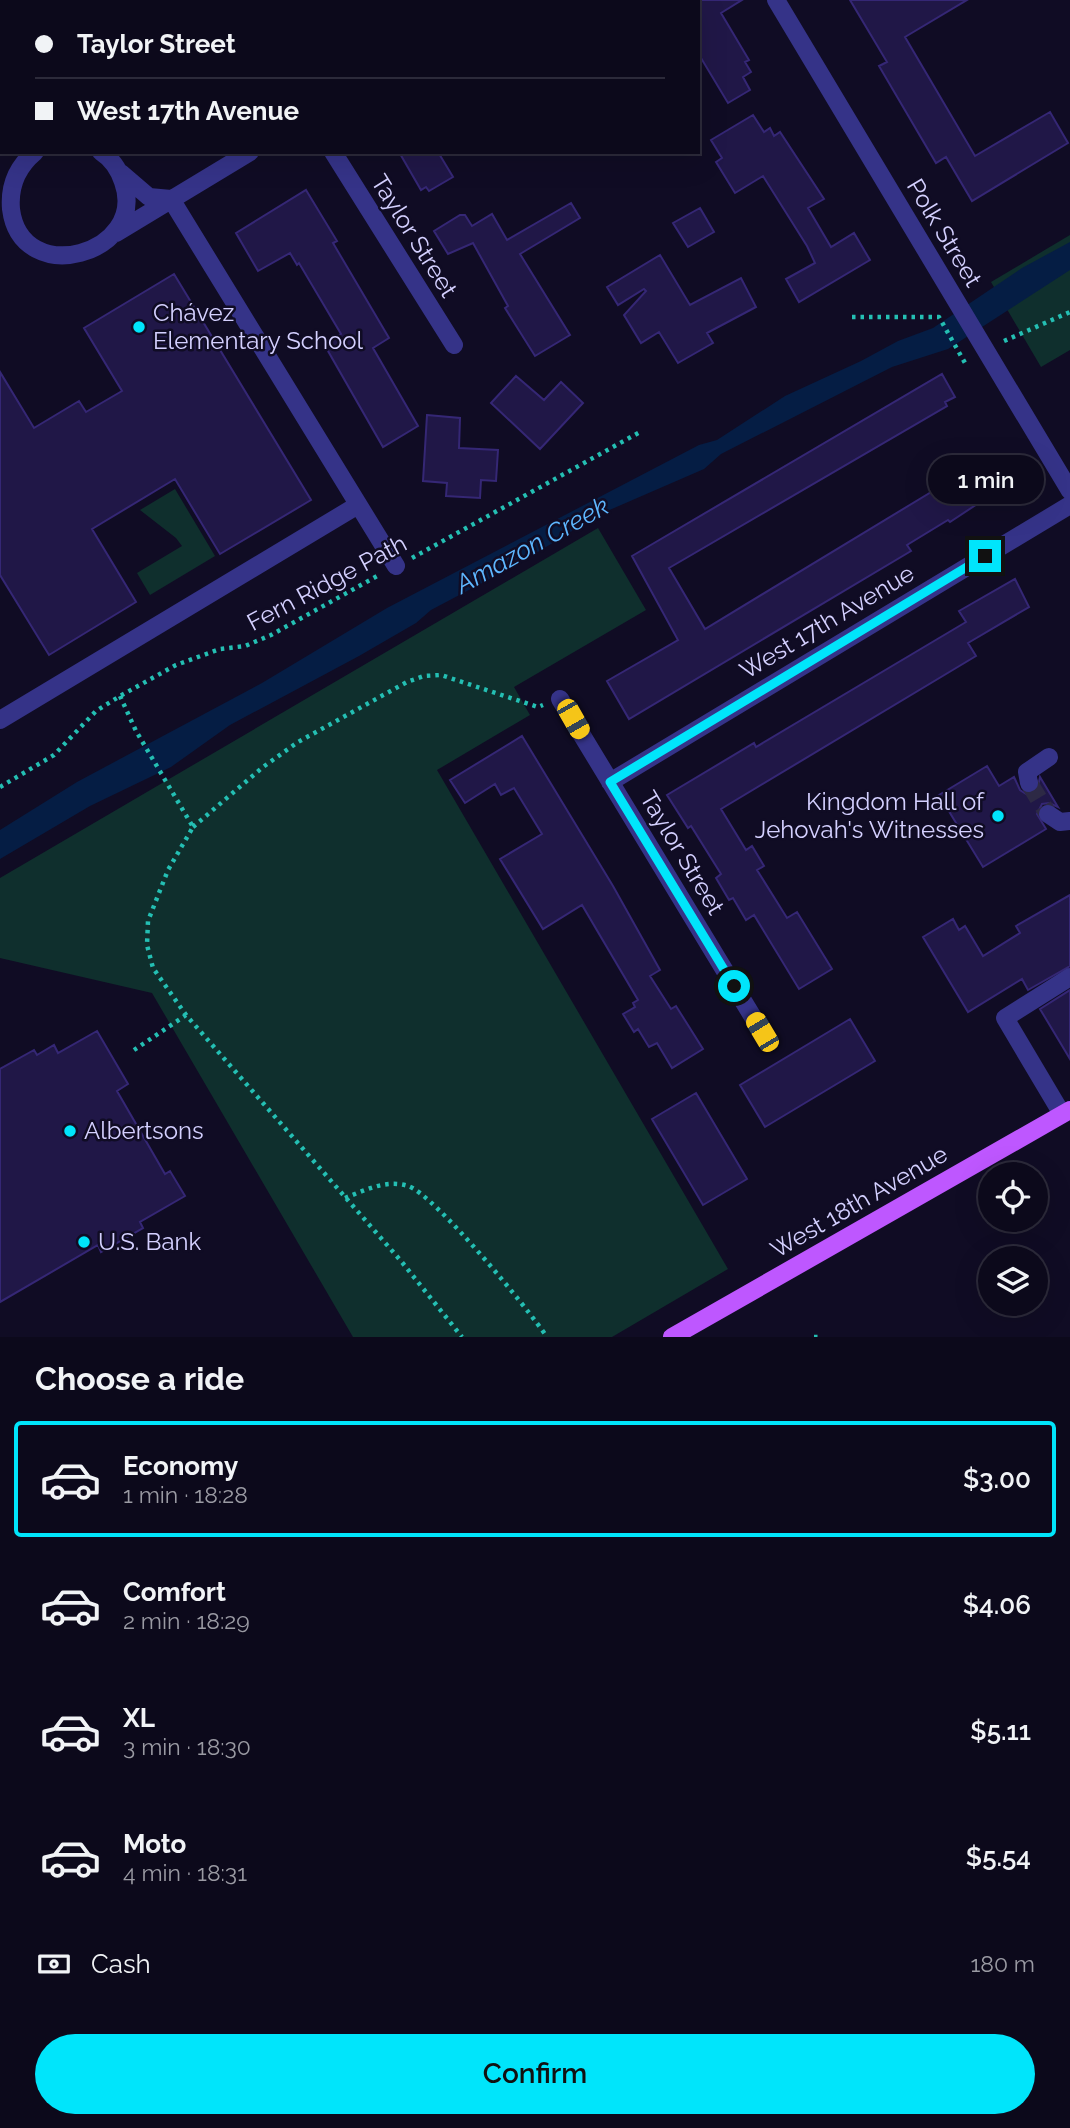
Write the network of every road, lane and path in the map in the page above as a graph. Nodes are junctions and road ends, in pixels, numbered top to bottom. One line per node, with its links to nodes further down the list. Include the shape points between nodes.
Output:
1 (776, 0): 12 (street, Polk Street)
2 (33, 154): 8 (street, via 14,178 10,197 14,220 27,241 53,256 68,257)
3 (103, 154): 6 (street)
4 (247, 154): 7 (street)
5 (333, 154): 11 (street, Taylor Street)
6 (119, 171): 7 (street, via 149,197); 8 (street, via 126,207)
7 (171, 200): 8 (street); 15 (street)
8 (116, 233)
9 (1070, 312): 12 (path)
10 (852, 317): 12 (path, via 939,317 965,363)
11 (454, 345)
12 (983, 345): 14 (street, Polk Street)
13 (640, 432): 17 (path, Fern Ridge Path)
14 (1070, 491)
15 (358, 505): 17 (street); 20 (street)
16 (1070, 505): 22 (street, West 17th Avenue)
17 (396, 566): 18 (path, Fern Ridge Path, via 271,635 176,665)
18 (120, 696): 24 (path, Fern Ridge Path, via 96,711 54,755); 27 (path)
19 (561, 699): 22 (street, Taylor Street); 27 (path, via 538,707 441,675 424,676 298,742)
20 (0, 720)
21 (1049, 757): 23 (street, via 1027,772)
22 (610, 782): 30 (street, Taylor Street)
23 (1030, 783)
24 (0, 788)
25 (1048, 814): 26 (street, via 1060,822)
26 (1070, 821)
27 (193, 827): 29 (path, via 168,870 148,921 147,945 153,968)
28 (1070, 977): 32 (street, via 1005,1018)
29 (186, 1015): 31 (path); 33 (path)
30 (762, 1032)
31 (134, 1050)
32 (1066, 1112): 36 (main road, West 18th Avenue)
33 (345, 1198): 34 (path); 35 (path, via 389,1183 409,1186 427,1198)
34 (461, 1337)
35 (547, 1337)
36 (672, 1337)
37 (814, 1337): 38 (path)
38 (822, 1337)

